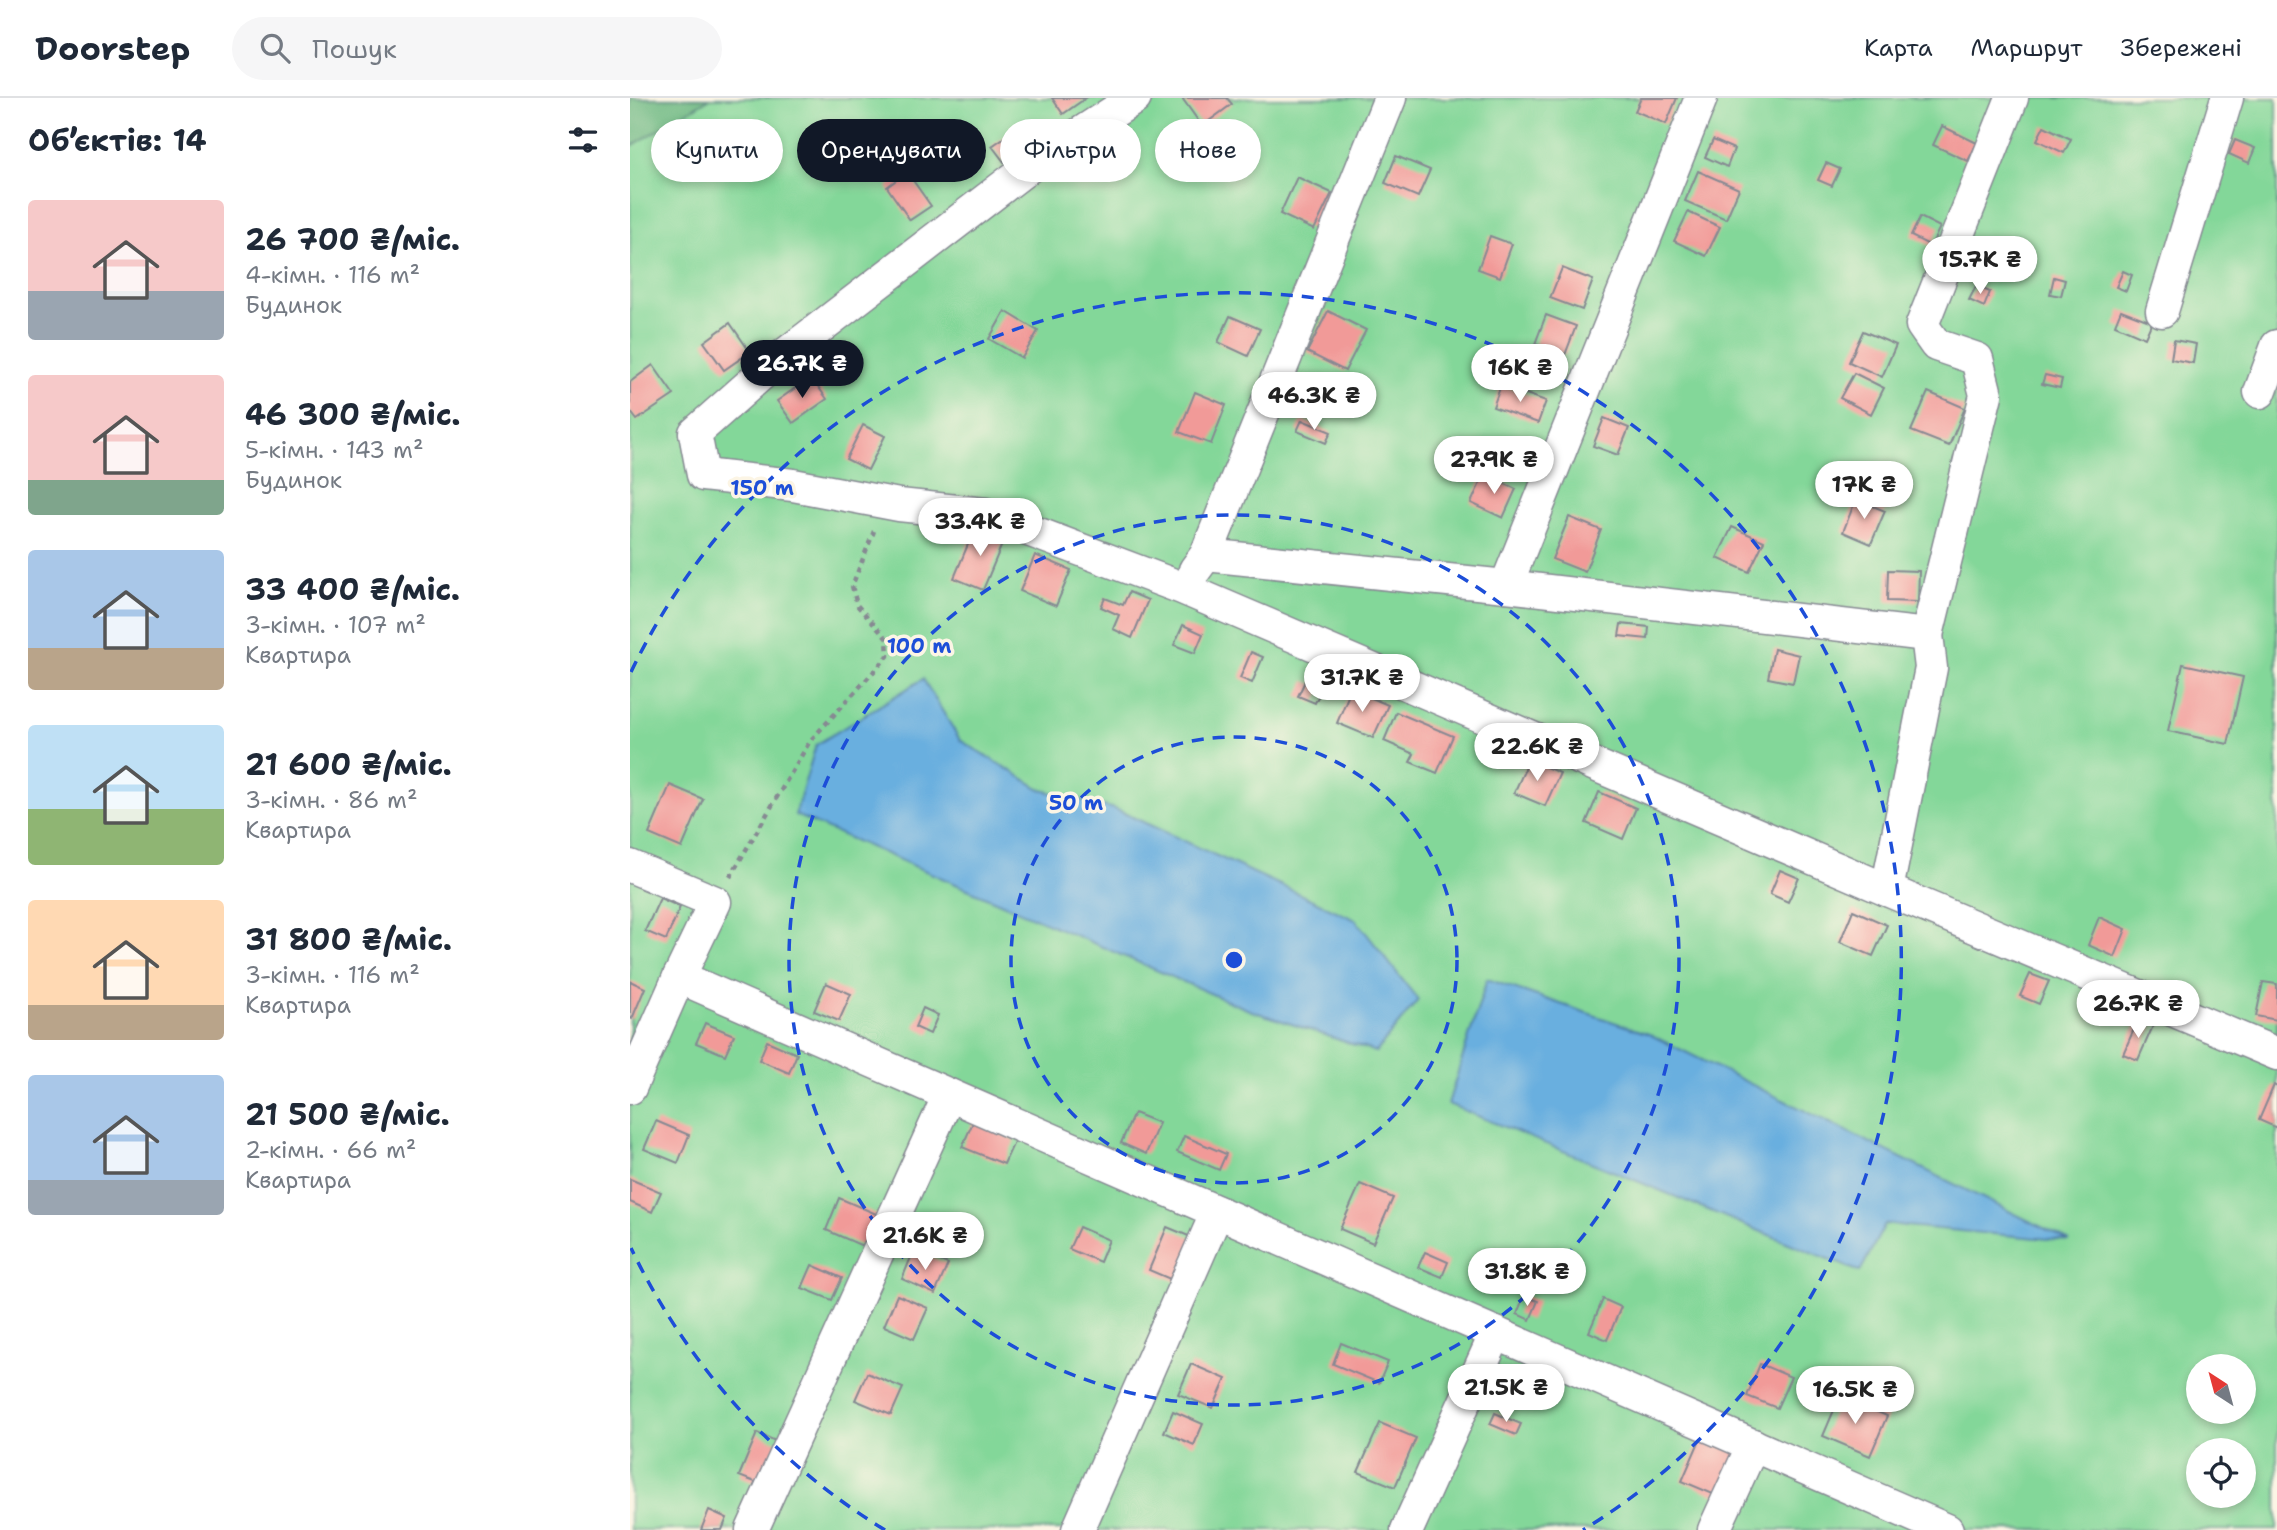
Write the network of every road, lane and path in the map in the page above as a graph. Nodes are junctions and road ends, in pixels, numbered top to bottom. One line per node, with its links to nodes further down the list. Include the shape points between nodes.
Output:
1 (1135, 98): 9 (lane, via 1030,166 774,363 695,433 703,475 793,485)
2 (1390, 98): 10 (lane)
3 (1701, 98): 11 (lane)
4 (2012, 98): 13 (lane, via 1922,325 1937,345 1977,359 1986,395)
5 (2227, 98): 6 (lane)
6 (2162, 311)
7 (2277, 346): 8 (lane)
8 (2260, 392)
9 (899, 505): 12 (lane, via 986,514); 16 (path, via 876,527 852,586 857,605 887,639 888,656 810,741)
10 (1206, 555): 11 (lane); 12 (lane)
11 (1506, 586): 13 (lane)
12 (1182, 588): 15 (lane)
13 (1927, 635): 15 (lane, via 1931,668)
14 (630, 866): 16 (lane)
15 (1886, 890): 18 (lane)
16 (715, 902): 17 (lane)
17 (679, 977): 19 (lane); 20 (lane)
18 (2277, 1054)
19 (630, 1088)
20 (949, 1095): 21 (lane); 24 (lane)
21 (1216, 1212): 22 (lane); 25 (lane)
22 (1496, 1334): 23 (lane); 26 (lane)
23 (1753, 1445): 27 (lane); 28 (lane)
24 (752, 1530)
25 (1078, 1530)
26 (1407, 1530)
27 (1714, 1530)
28 (1947, 1530)

